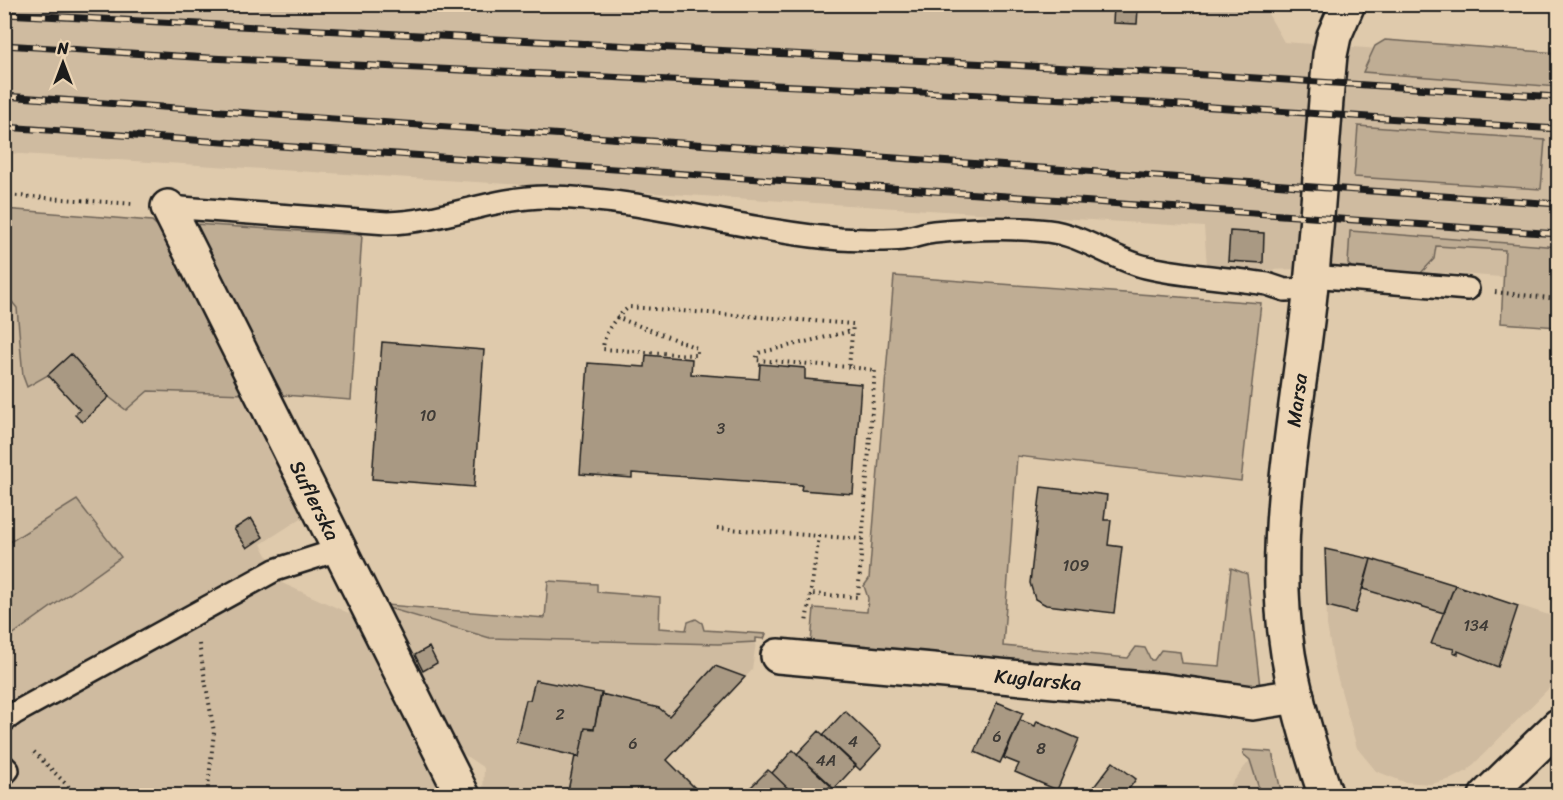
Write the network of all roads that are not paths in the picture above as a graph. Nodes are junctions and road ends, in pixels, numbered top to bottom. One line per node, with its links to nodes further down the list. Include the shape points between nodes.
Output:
1 (1348, 4): 3 (street, Marsa, via 1330,55)
2 (168, 207): 3 (lane, via 396,223 447,216 517,197 550,197 633,205 839,239 903,239 932,232 1003,229 1050,231 1083,240 1144,266 1285,290); 5 (street, Suflerska)
3 (1311, 283): 4 (lane); 7 (street, Marsa, via 1282,565 1286,639)
4 (1468, 289)
5 (341, 549): 8 (lane, via 274,570); 12 (street, Suflerska)
6 (778, 656): 7 (street, Kuglarska, via 1166,691 1252,703)
7 (1297, 696): 13 (street, Marsa)
8 (8, 712)
9 (1558, 726): 14 (street)
10 (4, 766): 11 (lane, via 8,770)
11 (4, 774)
12 (463, 795)
13 (1326, 795)
14 (1486, 795)

